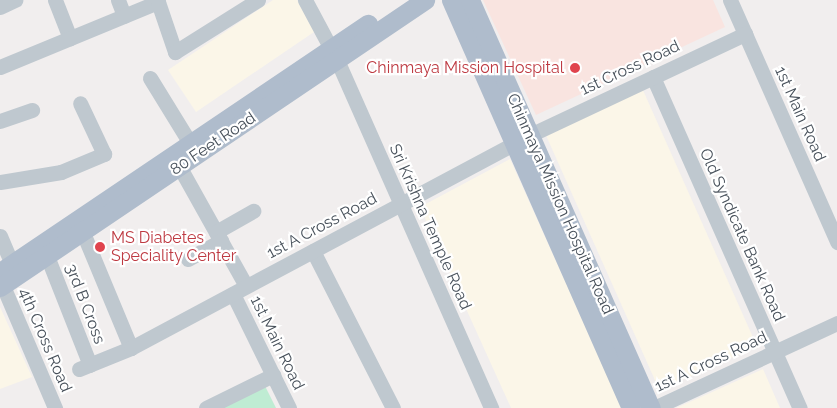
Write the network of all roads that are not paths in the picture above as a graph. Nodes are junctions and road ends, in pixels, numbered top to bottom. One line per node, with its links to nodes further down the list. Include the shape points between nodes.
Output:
1 (15, 0): 11 (street)
2 (55, 0): 14 (street)
3 (118, 0): 12 (street)
4 (258, 0): 12 (street, via 174,52 158,2)
5 (305, 0): 15 (street)
6 (403, 0): 15 (main road, 80 Feet Road)
7 (425, 0): 15 (main road, 80 Feet Road)
8 (451, 0): 22 (main road, Chinmaya Mission Hospital Road)
9 (470, 0): 22 (main road, Chinmaya Mission Hospital Road)
10 (732, 1): 13 (street, 1st Main Road)
11 (0, 7)
12 (124, 16): 14 (street)
13 (745, 34): 17 (street, 1st Cross Road); 31 (street, 1st Main Road)
14 (70, 38): 16 (street)
15 (334, 54): 23 (main road, 80 Feet Road); 24 (main road, 80 Feet Road); 26 (street, Sri Krishna Temple Road)
16 (0, 67)
17 (653, 77): 22 (street, 1st Cross Road); 40 (street, Old Syndicate Bank Road)
18 (150, 78): 23 (street)
19 (80, 103): 25 (street, via 104,154 61,172)
20 (32, 110): 21 (street)
21 (0, 121)
22 (522, 139): 26 (street, 1st A Cross Road); 48 (main road, Chinmaya Mission Hospital Road); 49 (main road, Chinmaya Mission Hospital Road)
23 (190, 143): 35 (main road, 80 Feet Road)
24 (179, 166): 29 (street, 1st Main Road); 33 (main road, 80 Feet Road)
25 (0, 182)
26 (401, 204): 32 (street, 1st A Cross Road); 47 (street, Sri Krishna Temple Road)
27 (253, 211): 29 (street)
28 (0, 236): 35 (street, 4th Cross Road)
29 (219, 236): 34 (street); 36 (street, 1st Main Road)
30 (86, 240): 39 (street)
31 (837, 242)
32 (313, 251): 36 (street, 1st A Cross Road); 46 (street)
33 (47, 256): 35 (main road, 80 Feet Road); 41 (street, 3rd B Cross)
34 (188, 259)
35 (4, 277): 43 (street, 4th Cross Road)
36 (246, 286): 37 (street, 1st A Cross Road)
37 (233, 294): 39 (street, 1st A Cross Road); 42 (street, 1st Main Road)
38 (837, 323): 40 (street, 1st A Cross Road)
39 (131, 348): 41 (street, 1st A Cross Road)
40 (774, 351): 49 (street, 1st A Cross Road); 50 (street, Old Syndicate Bank Road)
41 (84, 367)
42 (273, 375): 44 (street); 45 (street, 1st Main Road)
43 (56, 408)
44 (206, 408)
45 (289, 408)
46 (393, 408)
47 (491, 408)
48 (630, 408)
49 (652, 408)
50 (800, 408)

